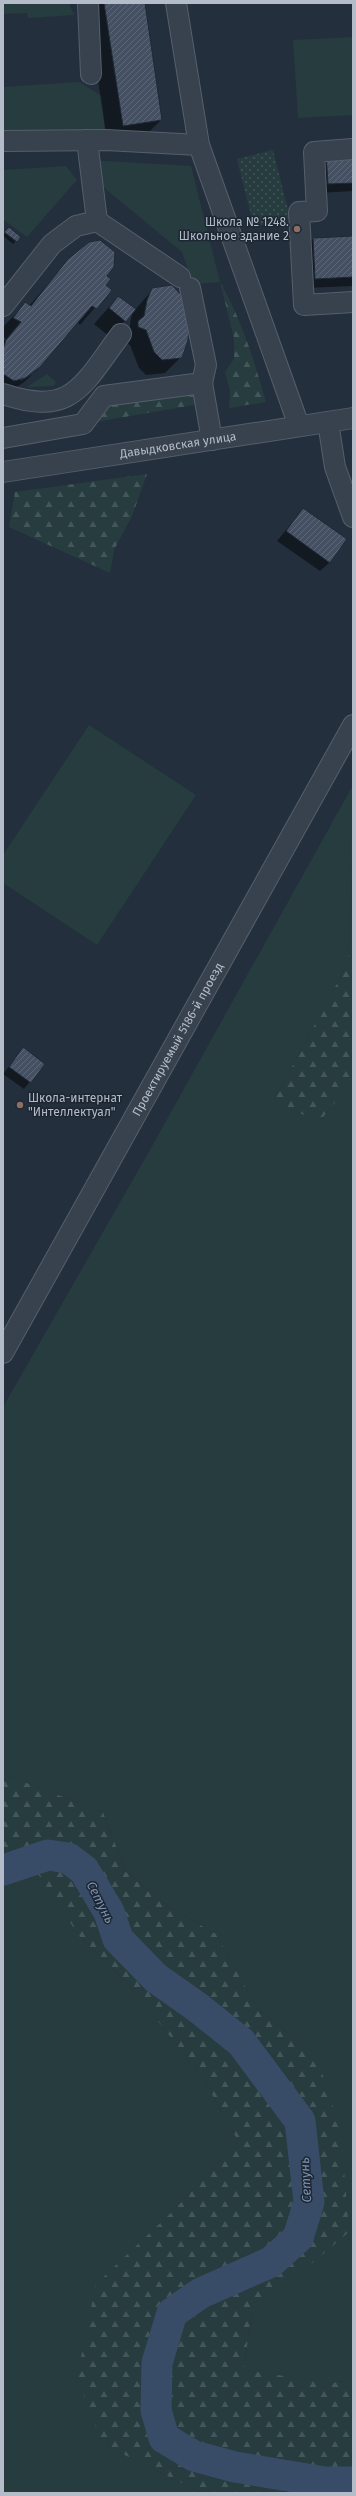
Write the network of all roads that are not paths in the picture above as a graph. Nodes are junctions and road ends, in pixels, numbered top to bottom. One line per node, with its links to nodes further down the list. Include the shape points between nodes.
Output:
1 (88, 3): 3 (street)
2 (176, 3): 6 (street)
3 (91, 74)
4 (87, 140): 5 (street); 6 (street); 8 (street)
5 (3, 141)
6 (199, 145): 16 (street)
7 (353, 150): 9 (street, via 314,152 317,211 299,212 304,305)
8 (97, 221): 10 (street, via 76,226 52,244); 12 (street, via 185,282 206,365)
9 (353, 302)
10 (3, 306)
11 (121, 334): 13 (street, via 82,385 68,397 45,403 20,400)
12 (202, 383): 17 (street, via 104,396 83,424); 18 (street)
13 (3, 394)
14 (353, 418): 15 (street, Давыдковская улица)
15 (328, 422): 16 (street, Давыдковская улица); 20 (street)
16 (299, 426): 18 (street, Давыдковская улица)
17 (3, 438)
18 (212, 440): 19 (street, Давыдковская улица)
19 (3, 472)
20 (346, 474): 21 (street)
21 (353, 516)
22 (353, 725): 23 (street, Проектируемый 5186-й проезд)
23 (3, 1353)

